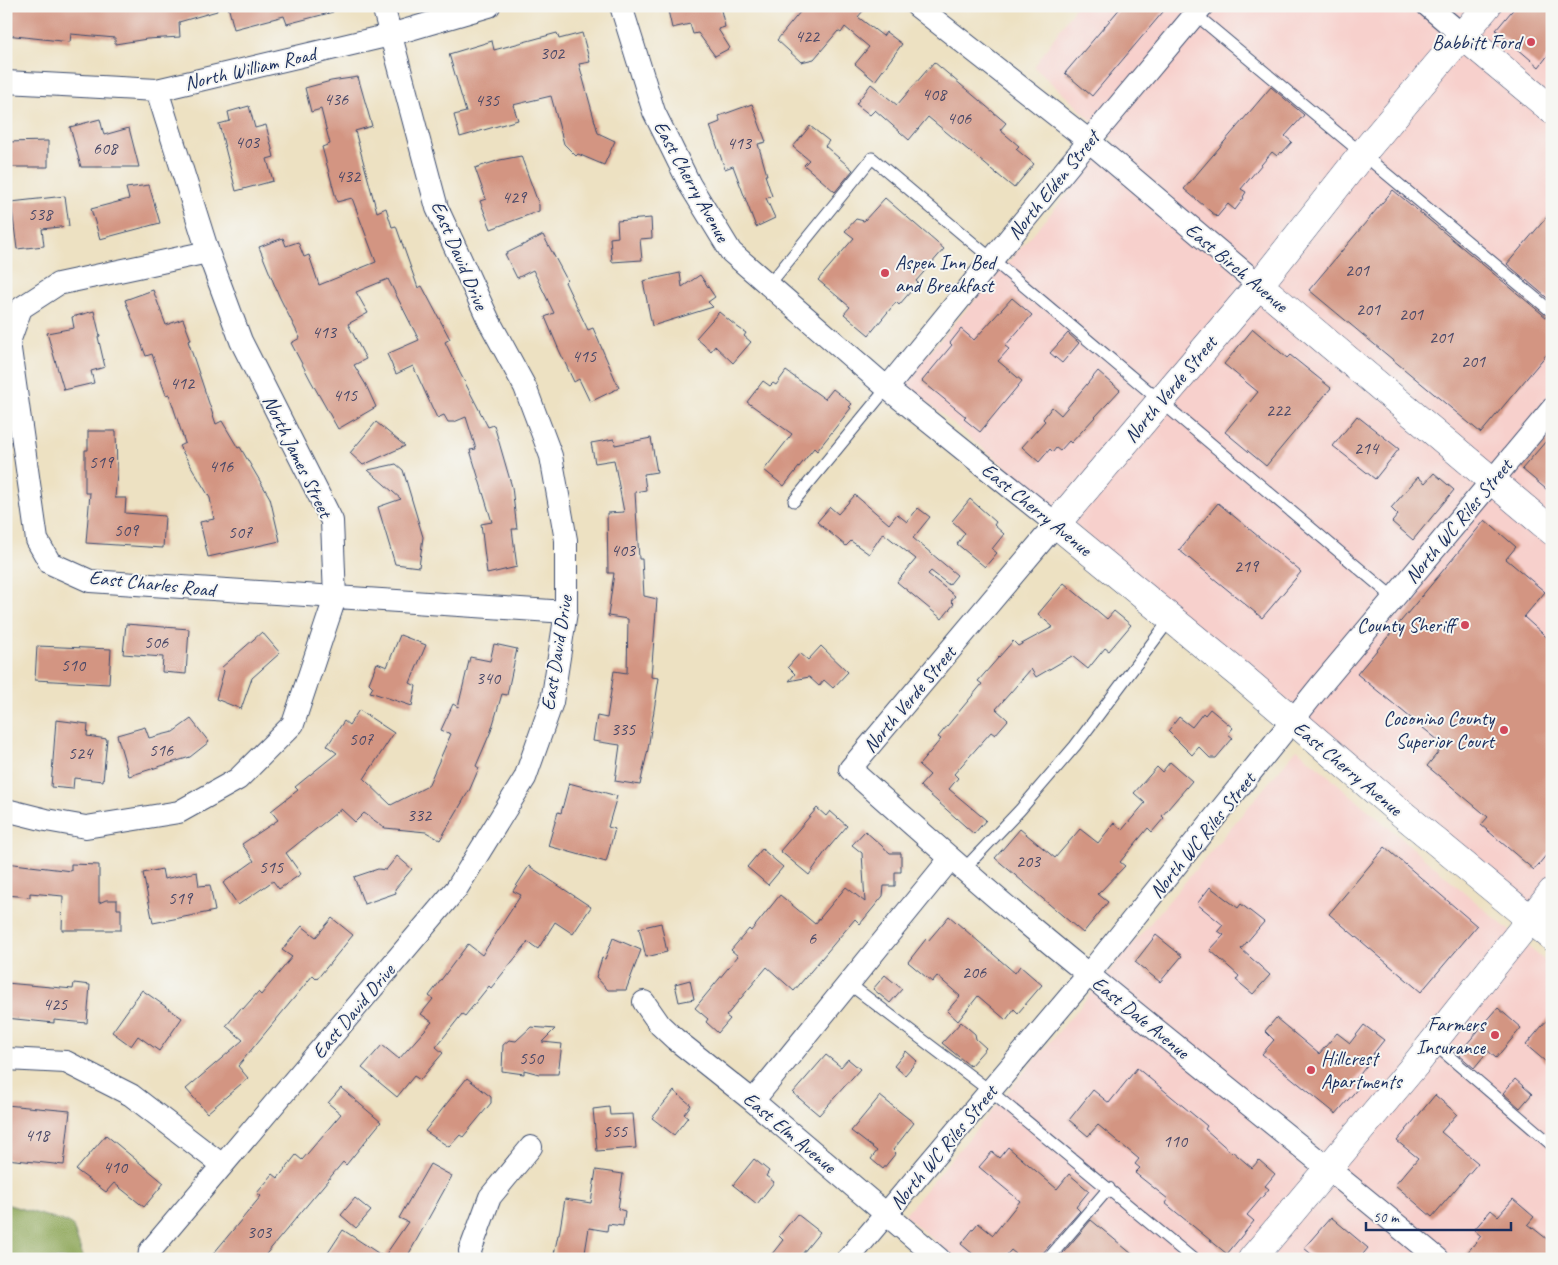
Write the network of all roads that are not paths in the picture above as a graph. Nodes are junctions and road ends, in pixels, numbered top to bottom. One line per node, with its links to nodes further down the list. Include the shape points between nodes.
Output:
1 (383, 6): 8 (street, East David Drive)
2 (489, 6): 8 (street, North William Road)
3 (621, 6): 18 (street, East Cherry Avenue, via 654,112 690,186 731,252)
4 (1428, 6): 9 (street)
5 (1487, 6): 9 (street, North Verde Street)
6 (924, 8): 13 (street, East Birch Avenue)
7 (1199, 10): 13 (street, North Elden Street); 14 (lane)
8 (390, 35): 11 (street, North William Road); 29 (street, East David Drive, via 437,208 489,321 525,387 551,456 566,540)
9 (1462, 35): 12 (street); 14 (street, North Verde Street)
10 (6, 82): 11 (street, North William Road)
11 (157, 90): 15 (street, North James Street)
12 (1552, 110)
13 (1089, 141): 16 (street, North Elden Street); 17 (street, East Birch Avenue)
14 (1363, 153): 17 (street, North Verde Street); 19 (lane)
15 (208, 252): 27 (street, North James Street, via 241,341 332,521); 27 (street, East Charles Road, via 58,284 21,308 9,342 37,540 50,562 90,581)
16 (993, 259): 18 (lane, via 872,158); 20 (street, North Elden Street); 21 (lane)
17 (1258, 285): 21 (street, North Verde Street); 23 (street, East Birch Avenue)
18 (768, 286): 20 (street, East Cherry Avenue)
19 (1552, 312)
20 (887, 388): 24 (lane); 25 (street, East Cherry Avenue)
21 (1160, 401): 25 (street, North Verde Street); 28 (lane)
22 (1552, 409): 23 (street, North WC Riles Street)
23 (1492, 481): 26 (street, East Birch Avenue); 28 (street, North WC Riles Street)
24 (794, 501)
25 (1056, 524): 30 (street, East Cherry Avenue); 32 (street, North Verde Street)
26 (1552, 531)
27 (335, 598): 29 (street, East Charles Road); 33 (street, North James Street, via 293,724 238,779 179,812 86,827)
28 (1394, 598): 31 (street, North WC Riles Street)
29 (566, 612): 47 (street, East David Drive, via 552,702 525,778 457,888)
30 (1171, 618): 31 (street, East Cherry Avenue); 34 (lane, via 1075,746 1020,810)
31 (1293, 720): 36 (street, East Cherry Avenue); 38 (street, North WC Riles Street)
32 (850, 770): 34 (street, East Dale Avenue)
33 (6, 810)
34 (957, 864): 38 (street, East Dale Avenue); 39 (street)
35 (1552, 892): 36 (street)
36 (1530, 919): 37 (street, East Cherry Avenue); 41 (street)
37 (1552, 937)
38 (1088, 975): 43 (street, North WC Riles Street); 48 (street, East Dale Avenue)
39 (848, 983): 43 (lane); 44 (street)
40 (644, 1002): 44 (street, East Elm Avenue, via 660,1025 675,1039)
41 (1432, 1042): 45 (lane); 48 (street)
42 (6, 1059): 47 (street, via 66,1062 131,1095)
43 (990, 1091): 49 (lane); 50 (street, North WC Riles Street)
44 (753, 1101): 50 (street, East Elm Avenue)
45 (1552, 1144)
46 (531, 1147): 52 (street, via 490,1197 470,1251)
47 (222, 1165): 51 (street, East David Drive, via 150,1251)
48 (1329, 1168): 57 (street); 58 (street, East Dale Avenue)
49 (1109, 1188): 55 (lane); 56 (lane)
50 (887, 1214): 53 (street, North WC Riles Street); 54 (street, East Elm Avenue)
51 (149, 1259)
52 (471, 1259)
53 (848, 1259)
54 (939, 1259)
55 (1048, 1259)
56 (1193, 1259)
57 (1252, 1259)
58 (1438, 1259)

